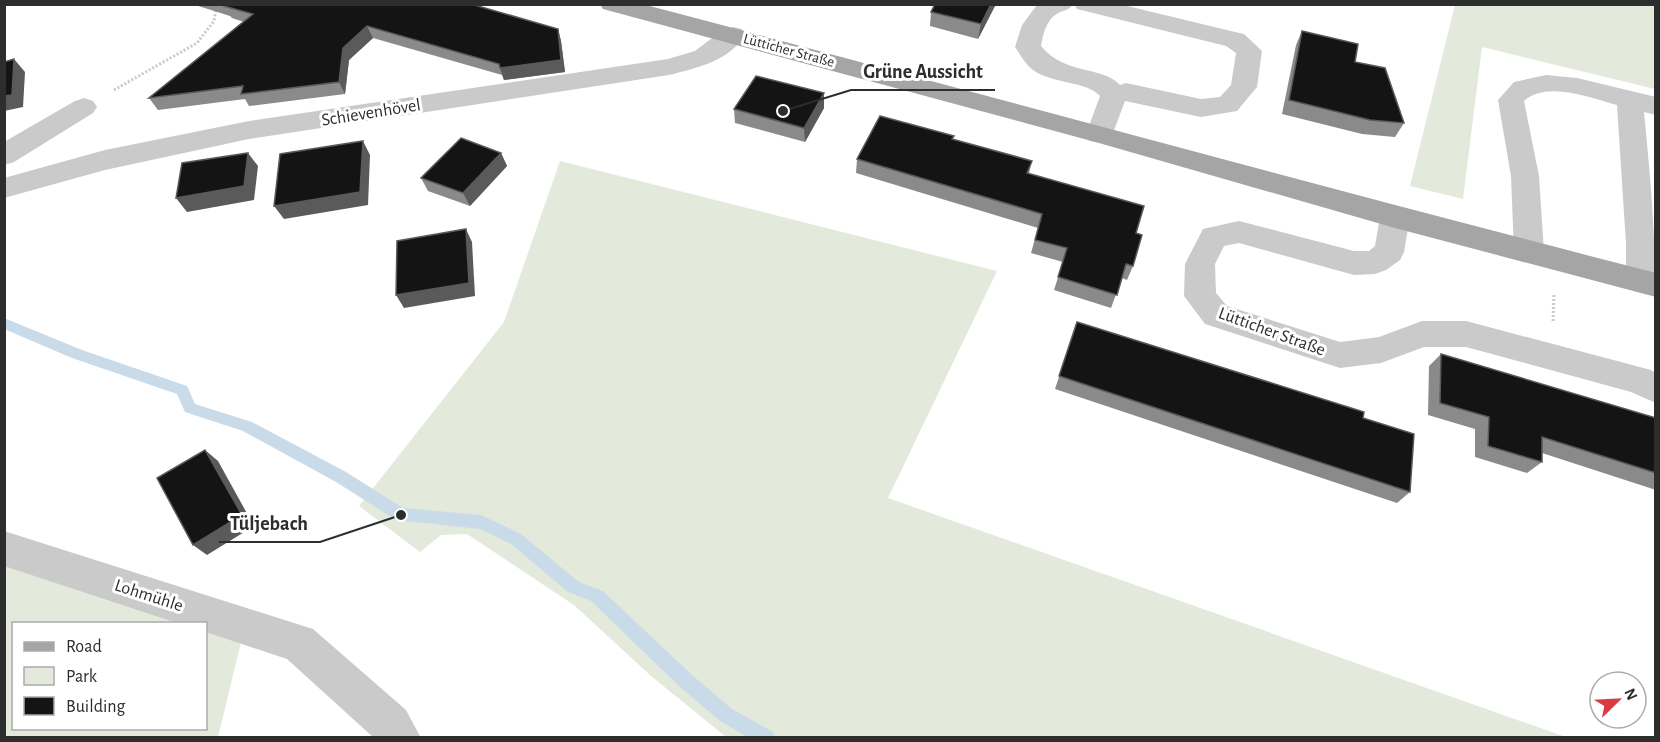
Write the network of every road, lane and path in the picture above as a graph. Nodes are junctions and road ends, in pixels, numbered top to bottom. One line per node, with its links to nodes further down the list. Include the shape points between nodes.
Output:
1 (217, 4): 8 (path, via 214,21 197,43)
2 (1061, 4): 6 (street, via 1033,21 1028,47 1042,64 1066,75 1104,84)
3 (1086, 4): 6 (street, via 1235,40 1248,51 1244,87 1228,105 1201,108 1126,92)
4 (615, 5): 5 (main road, Lütticher Straße)
5 (733, 35): 9 (main road, Lütticher Straße); 11 (street, Schievenhövel, via 704,57 669,67 249,130 105,160)
6 (1114, 95): 9 (street)
7 (1643, 103): 13 (street, via 1543,83 1520,90 1511,100 1530,216); 14 (street, via 1641,244)
8 (84, 107): 10 (street)
9 (1100, 134): 12 (main road, Lütticher Straße)
10 (4, 155)
11 (4, 188)
12 (1395, 217): 13 (main road, Lütticher Straße); 15 (street, Lütticher Straße, via 1389,252 1375,262 1354,263 1239,232 1214,237 1200,264 1200,296 1216,315 1340,355 1381,350 1422,334 1466,334)
13 (1542, 256): 14 (main road, Lütticher Straße); 15 (path)
14 (1648, 283)
15 (1552, 357): 16 (street, Lütticher Straße)
16 (1656, 389)
17 (4, 548): 18 (street, Lohmühle, via 299,643 391,725)
18 (400, 738)

